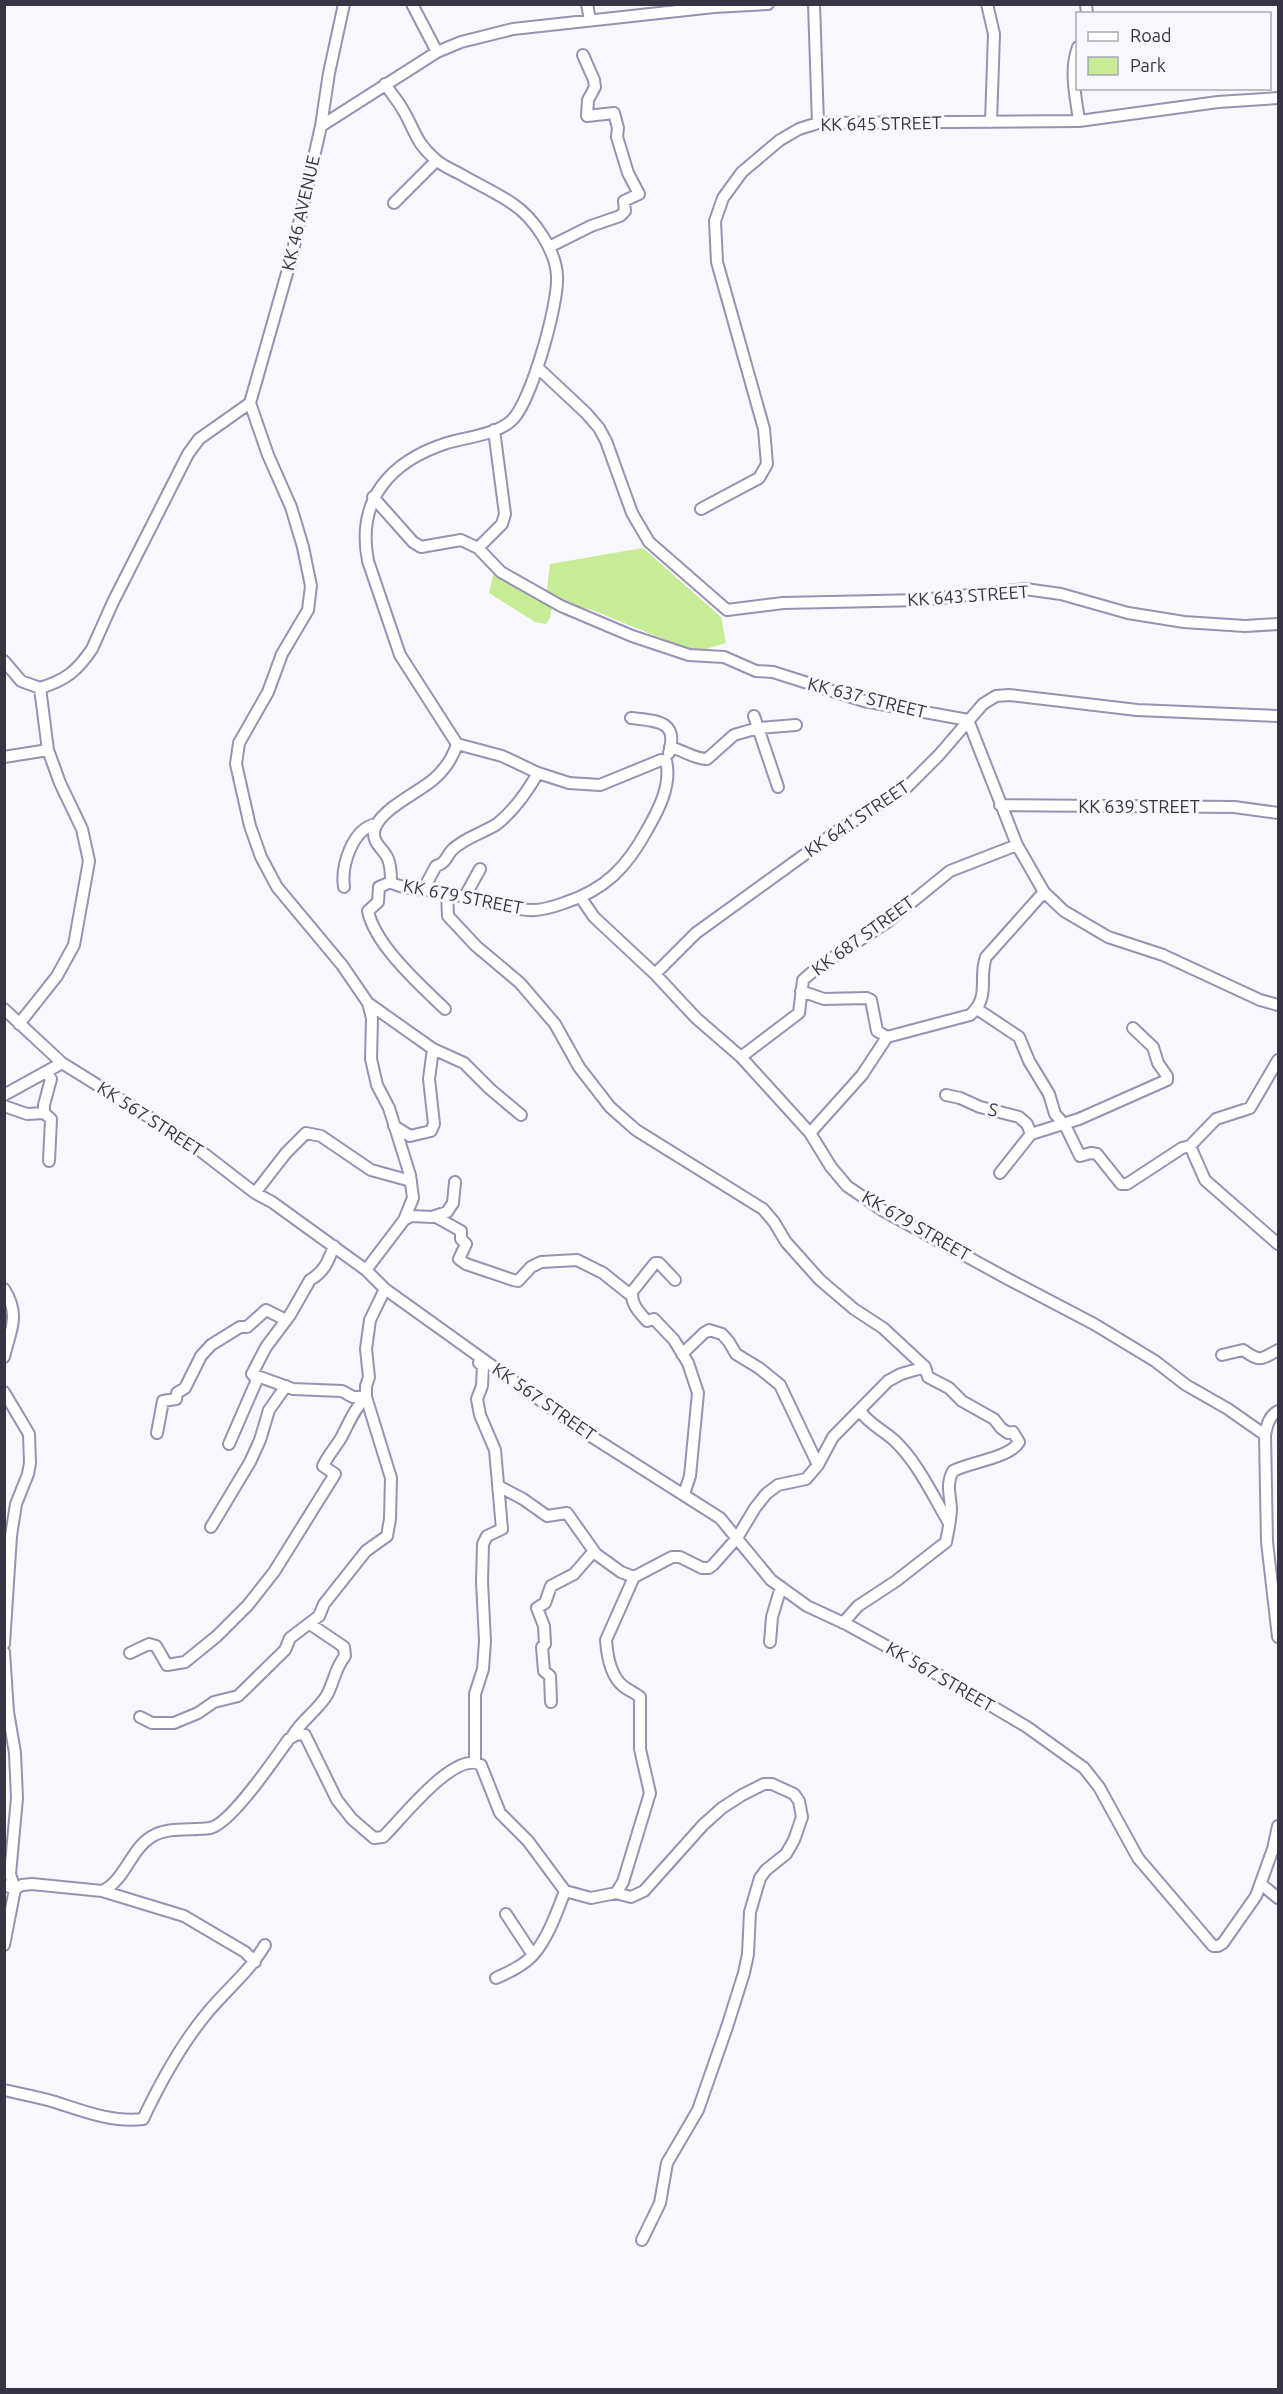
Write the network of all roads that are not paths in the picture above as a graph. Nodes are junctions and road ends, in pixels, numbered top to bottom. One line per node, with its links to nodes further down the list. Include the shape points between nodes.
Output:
1 (344, 4): 16 (street, KK 46 AVENUE)
2 (412, 4): 9 (street)
3 (587, 4): 7 (street)
4 (768, 4): 7 (street)
5 (814, 4): 15 (street)
6 (987, 4): 13 (street, via 994,34)
7 (590, 20): 9 (street, via 513,29)
8 (1076, 50): 14 (street, via 1073,73)
9 (437, 52): 11 (street)
10 (583, 55): 19 (street, via 595,87 588,100 587,116 614,112 616,136 639,194 624,201 625,211 620,216)
11 (385, 84): 16 (street); 17 (street, via 404,110 418,142)
12 (1278, 98): 14 (street, KK 645 STREET, via 1218,102)
13 (991, 122): 14 (street, KK 645 STREET); 15 (street, KK 645 STREET)
14 (1079, 122)
15 (818, 123): 24 (street, KK 645 STREET, via 780,140 742,172 723,198 715,221 717,262 764,429 767,464 759,478)
16 (321, 126): 21 (street, KK 46 AVENUE, via 291,259)
17 (436, 160): 18 (street); 19 (street, via 516,205)
18 (394, 203)
19 (549, 247): 20 (street, via 557,278 552,316)
20 (537, 367): 22 (street, via 519,413); 26 (street, KK 643 STREET, via 599,428 632,513 649,542 727,610 783,603 922,600 1025,589 1184,622)
21 (250, 403): 28 (street, via 199,438 172,482 92,649 80,667 67,677); 56 (street, via 291,507 311,586 308,610 239,743 236,764 250,826 277,886)
22 (494, 430): 23 (street, via 428,450 390,474); 25 (street, via 505,513 502,524)
23 (373, 497): 25 (street, via 412,542 421,547 461,540); 35 (street, via 365,546 400,656)
24 (700, 509)
25 (478, 548): 32 (street, KK 637 STREET, via 501,572 530,590 632,636 689,655 724,657 864,701)
26 (1278, 624)
27 (4, 661): 28 (street, via 21,681)
28 (40, 688): 37 (street)
29 (754, 716): 34 (street)
30 (1278, 716): 32 (street, KK 641 STREET, via 1137,710 1009,695 996,696)
31 (631, 718): 36 (street, via 666,724 670,729)
32 (968, 720): 42 (street); 54 (street, KK 641 STREET, via 907,787 832,834 696,933)
33 (796, 725): 34 (street)
34 (758, 728): 36 (street, via 734,735 707,759 697,759); 41 (street)
35 (458, 744): 40 (street, via 502,756); 44 (street, via 435,778 382,815)
36 (670, 747): 39 (street)
37 (48, 750): 38 (street); 61 (street, via 82,829 89,861 74,945 57,976)
38 (4, 757)
39 (667, 765): 40 (street, via 661,760 600,785 569,783); 53 (street, via 660,807 644,837 610,880)
40 (538, 773): 49 (street, via 524,798 497,824 452,850 443,864 436,866)
41 (778, 787)
42 (1000, 806): 43 (street, KK 639 STREET, via 1234,807); 45 (street)
43 (1278, 813)
44 (376, 824): 47 (street, KK 679 STREET, via 376,843 390,862); 48 (street, via 366,827 351,847)
45 (1017, 845): 50 (street); 55 (street, KK 687 STREET, via 950,871 886,923 802,980)
46 (480, 869): 52 (street)
47 (391, 882): 49 (street, KK 679 STREET); 59 (street, via 379,886 378,902 368,911 370,922 403,968)
48 (344, 887)
49 (423, 890): 51 (street, KK 679 STREET)
50 (1044, 892): 57 (street, via 1065,911 1108,937); 60 (street, via 987,957 983,966 983,995)
51 (447, 893): 52 (street, KK 679 STREET); 99 (street, via 448,916 476,946 520,982 555,1024 579,1067 610,1107 636,1130 763,1209 820,1280 883,1328)
52 (464, 898): 53 (street, KK 679 STREET, via 540,910)
53 (581, 898): 54 (street, KK 679 STREET, via 594,917)
54 (655, 974): 65 (street, KK 679 STREET)
55 (801, 992): 63 (street, via 824,999 871,1000 877,1032); 65 (street, KK 687 STREET, via 800,1012)
56 (368, 1003): 64 (street); 75 (street, via 372,1018 370,1059 376,1085)
57 (1278, 1005)
58 (4, 1009): 61 (street, KK 567 STREET)
59 (445, 1009)
60 (977, 1009): 63 (street, via 970,1015); 74 (street, via 1019,1037 1049,1094 1055,1114)
61 (19, 1024): 67 (street, KK 567 STREET)
62 (1133, 1028): 74 (street, via 1153,1047 1167,1080)
63 (887, 1037): 76 (street, via 862,1075)
64 (433, 1049): 73 (street, via 464,1063); 75 (street, via 429,1079 434,1124 431,1131 410,1136)
65 (741, 1058): 76 (street, KK 679 STREET)
66 (1278, 1060): 78 (street, via 1250,1108 1216,1119)
67 (62, 1063): 68 (street); 83 (street, KK 567 STREET, via 189,1142)
68 (46, 1072): 69 (street); 72 (street, via 51,1079)
69 (4, 1095)
70 (946, 1095): 77 (street, S, via 1023,1119)
71 (4, 1106): 72 (street, via 27,1114)
72 (44, 1113): 79 (street, via 51,1119)
73 (521, 1115)
74 (1065, 1125): 77 (street); 78 (street, via 1080,1156 1097,1154 1121,1184)
75 (394, 1126): 81 (street)
76 (810, 1132): 107 (street, KK 679 STREET, via 847,1186 882,1210 1094,1324)
77 (1031, 1134): 80 (street)
78 (1190, 1146): 86 (street, via 1205,1180)
79 (50, 1161)
80 (1000, 1173)
81 (411, 1181): 83 (street, via 371,1170 321,1136 306,1133); 85 (street, via 413,1198)
82 (455, 1182): 84 (street, via 453,1203 447,1212)
83 (255, 1193): 87 (street, KK 567 STREET)
84 (436, 1217): 85 (street, via 411,1216); 92 (street, via 461,1231 466,1244 459,1259 466,1264 518,1281 541,1262 577,1260)
85 (404, 1220): 88 (street)
86 (1278, 1244)
87 (334, 1246): 88 (street, KK 567 STREET); 93 (street, via 322,1271 310,1280)
88 (366, 1270): 91 (street, KK 567 STREET)
89 (675, 1280): 92 (street, via 655,1263)
90 (4, 1289): 97 (street, via 14,1317)
91 (385, 1289): 98 (street, KK 567 STREET); 103 (street, via 370,1320)
92 (632, 1292): 95 (street, via 641,1314 647,1321 654,1319)
93 (286, 1320): 100 (street); 106 (street, via 266,1310 248,1327 240,1327 211,1345 176,1400 163,1401)
94 (1278, 1350): 96 (street, via 1261,1359 1253,1359 1243,1350)
95 (682, 1354): 109 (street, via 709,1330 722,1334 736,1354 780,1386); 111 (street, via 698,1393 690,1476)
96 (1222, 1355)
97 (4, 1357)
98 (480, 1358): 110 (street, via 482,1386 477,1400 495,1450); 111 (street, KK 567 STREET, via 586,1433)
99 (925, 1367): 104 (street, via 888,1381); 112 (street, via 928,1377 994,1419 1008,1433 1013,1432 1019,1442 1005,1454 953,1471 948,1489)
100 (252, 1374): 101 (street); 108 (street, via 256,1382)
101 (286, 1386): 103 (street); 113 (street, via 269,1410 250,1462)
102 (4, 1392): 122 (street, via 29,1434 30,1463 16,1504 11,1536)
103 (366, 1397): 119 (street, via 391,1478 387,1536 360,1557); 124 (street, via 327,1456 323,1466 335,1474 324,1495 248,1605 185,1662 167,1665 156,1646 149,1644)
104 (860, 1411): 109 (street, via 833,1437); 112 (street, via 896,1442)
105 (1278, 1411): 107 (street, via 1267,1424)
106 (157, 1433)
107 (1265, 1435): 120 (street, via 1267,1542)
108 (229, 1444)
109 (819, 1465): 114 (street, via 806,1479 778,1485 766,1494)
110 (500, 1487): 115 (street, via 546,1516 567,1513); 128 (street, via 502,1528 487,1536 483,1544 485,1641 483,1669 475,1694)
111 (684, 1494): 114 (street, KK 567 STREET, via 720,1518)
112 (949, 1523): 118 (street, via 946,1542 858,1606)
113 (211, 1527)
114 (737, 1538): 116 (street, via 709,1568 672,1557); 117 (street, KK 567 STREET)
115 (594, 1551): 116 (street); 125 (street, via 574,1574 551,1586 545,1603 537,1608 544,1626 545,1644 541,1652 544,1671 550,1676)
116 (634, 1577): 134 (street, via 606,1647 613,1673 622,1686 640,1697 640,1749 650,1793 623,1882)
117 (781, 1587): 118 (street, KK 567 STREET, via 807,1606); 121 (street)
118 (843, 1623): 130 (street, KK 567 STREET, via 946,1679 1068,1756 1092,1777 1138,1858 1213,1946 1223,1943)
119 (310, 1624): 126 (street, via 290,1638 285,1650 238,1696 214,1702 174,1723 152,1723); 127 (street, via 344,1647 345,1656 326,1696)
120 (1278, 1638)
121 (770, 1641)
122 (4, 1644)
123 (4, 1652): 131 (street, via 17,1798)
124 (130, 1653)
125 (551, 1702)
126 (140, 1718)
127 (293, 1735): 128 (street, via 305,1735 337,1800 374,1838 383,1837 448,1772); 132 (street, via 226,1820 210,1828 167,1831 148,1838 112,1887)
128 (476, 1761): 133 (street, via 500,1813 528,1841)
129 (1278, 1826): 130 (street)
130 (1261, 1884): 135 (street)
131 (10, 1887): 132 (street, via 32,1884); 137 (street)
132 (102, 1891): 140 (street, via 184,1916)
133 (565, 1891): 134 (street, via 591,1898); 139 (street)
134 (616, 1893): 143 (street, via 631,1898 644,1892 703,1825 722,1808 764,1784 794,1794 800,1801 802,1817 794,1840 786,1854 760,1878 750,1912 744,1973 727,2027 698,2110 667,2163 660,2203)
135 (1278, 1898)
136 (506, 1914): 139 (street)
137 (4, 1945)
138 (265, 1945): 140 (street)
139 (533, 1955): 141 (street)
140 (255, 1962): 142 (street, via 181,2047 143,2119 81,2112)
141 (496, 1978)
142 (4, 2090)
143 (642, 2240)

